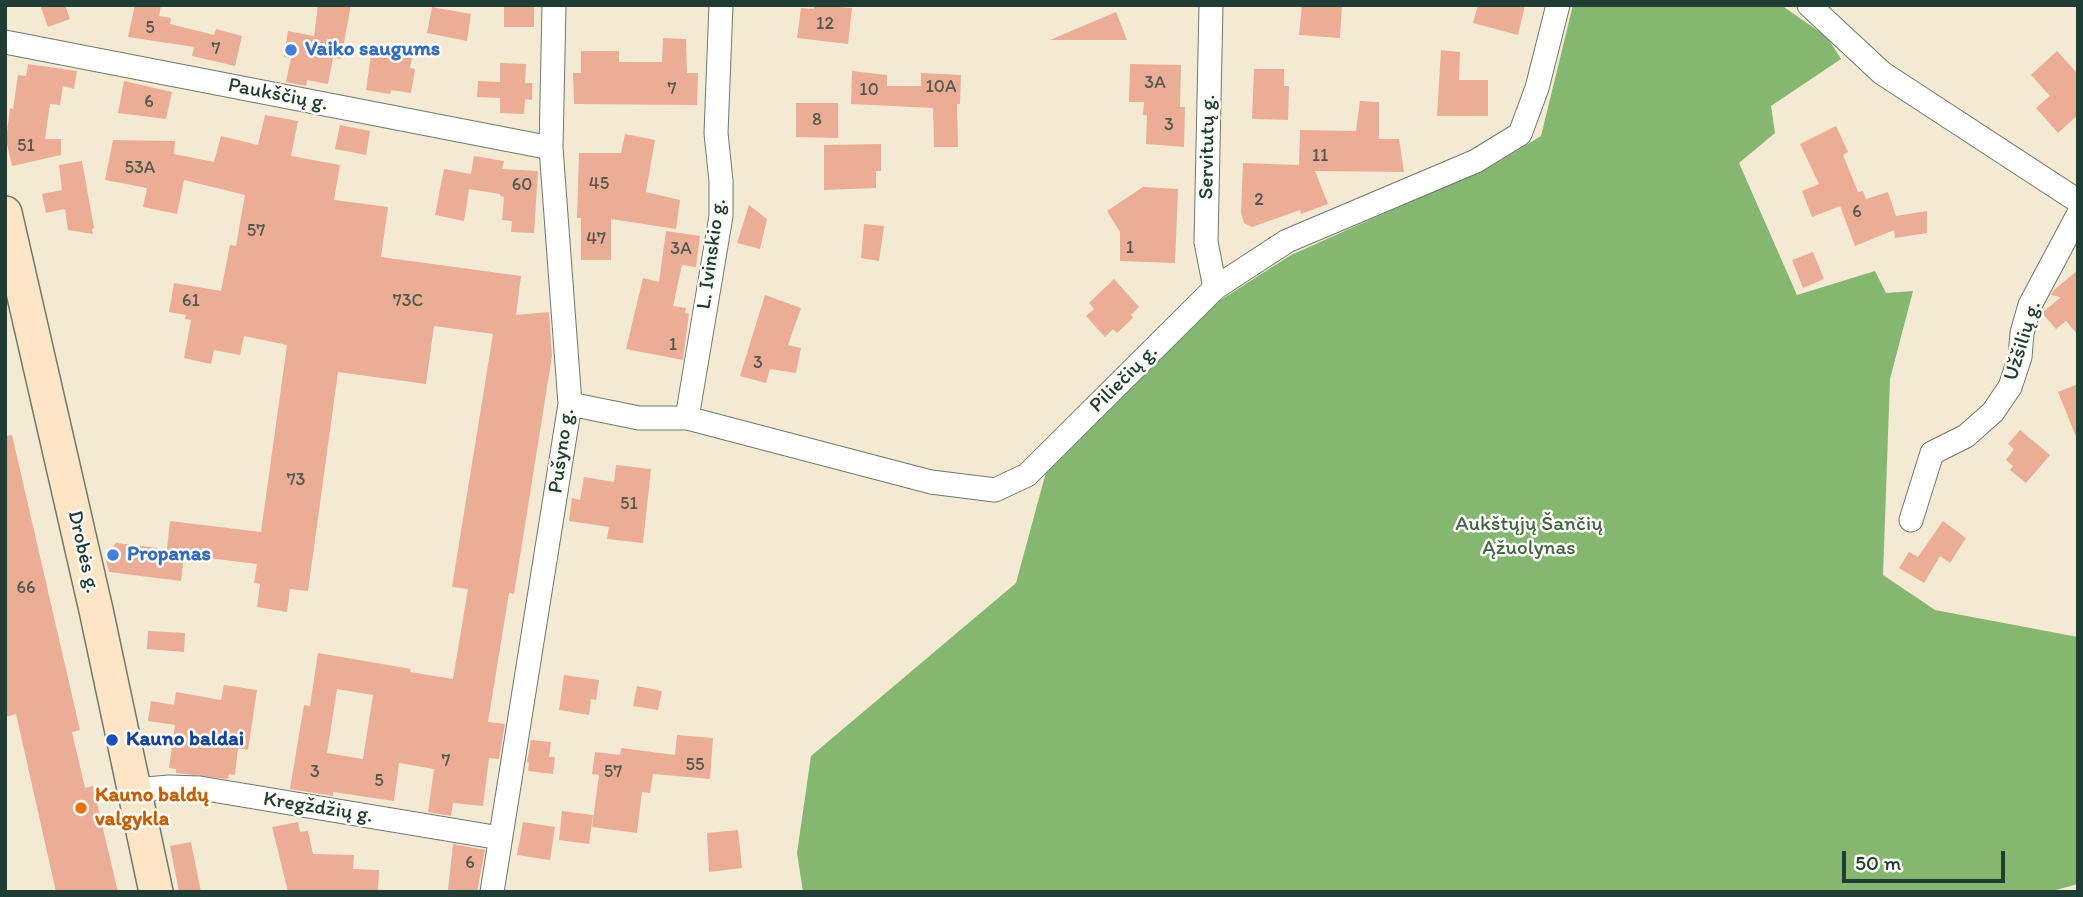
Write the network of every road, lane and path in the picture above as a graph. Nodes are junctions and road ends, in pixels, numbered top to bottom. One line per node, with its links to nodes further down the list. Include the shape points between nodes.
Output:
1 (555, 5): 7 (street, Pušyno g.)
2 (721, 5): 13 (street, L. Ivinskio g., via 716,133 721,216)
3 (1211, 5): 11 (street, Servitutų g., via 1206,242)
4 (1558, 5): 11 (street, Piliečių g., via 1520,134 1476,161 1287,241)
5 (1809, 5): 8 (street, via 1882,73)
6 (5, 42): 7 (street, Paukščių g.)
7 (551, 148): 12 (street, Pušyno g.)
8 (2078, 201)
9 (5, 213): 15 (street, Drobės g.)
10 (2078, 215): 14 (street, Užšilių g., via 2030,305 2010,387 1993,412 1966,436 1932,453)
11 (1215, 288): 13 (street, Piliečių g., via 1027,475 995,489 931,482)
12 (570, 404): 13 (street, Piliečių g., via 639,418); 16 (street, Pušyno g.)
13 (687, 418)
14 (1911, 520)
15 (135, 790): 16 (street, Kregždžių g., via 200,788); 17 (street, Drobės g.)
16 (500, 838): 18 (street, Pušyno g.)
17 (156, 892)
18 (492, 892)

